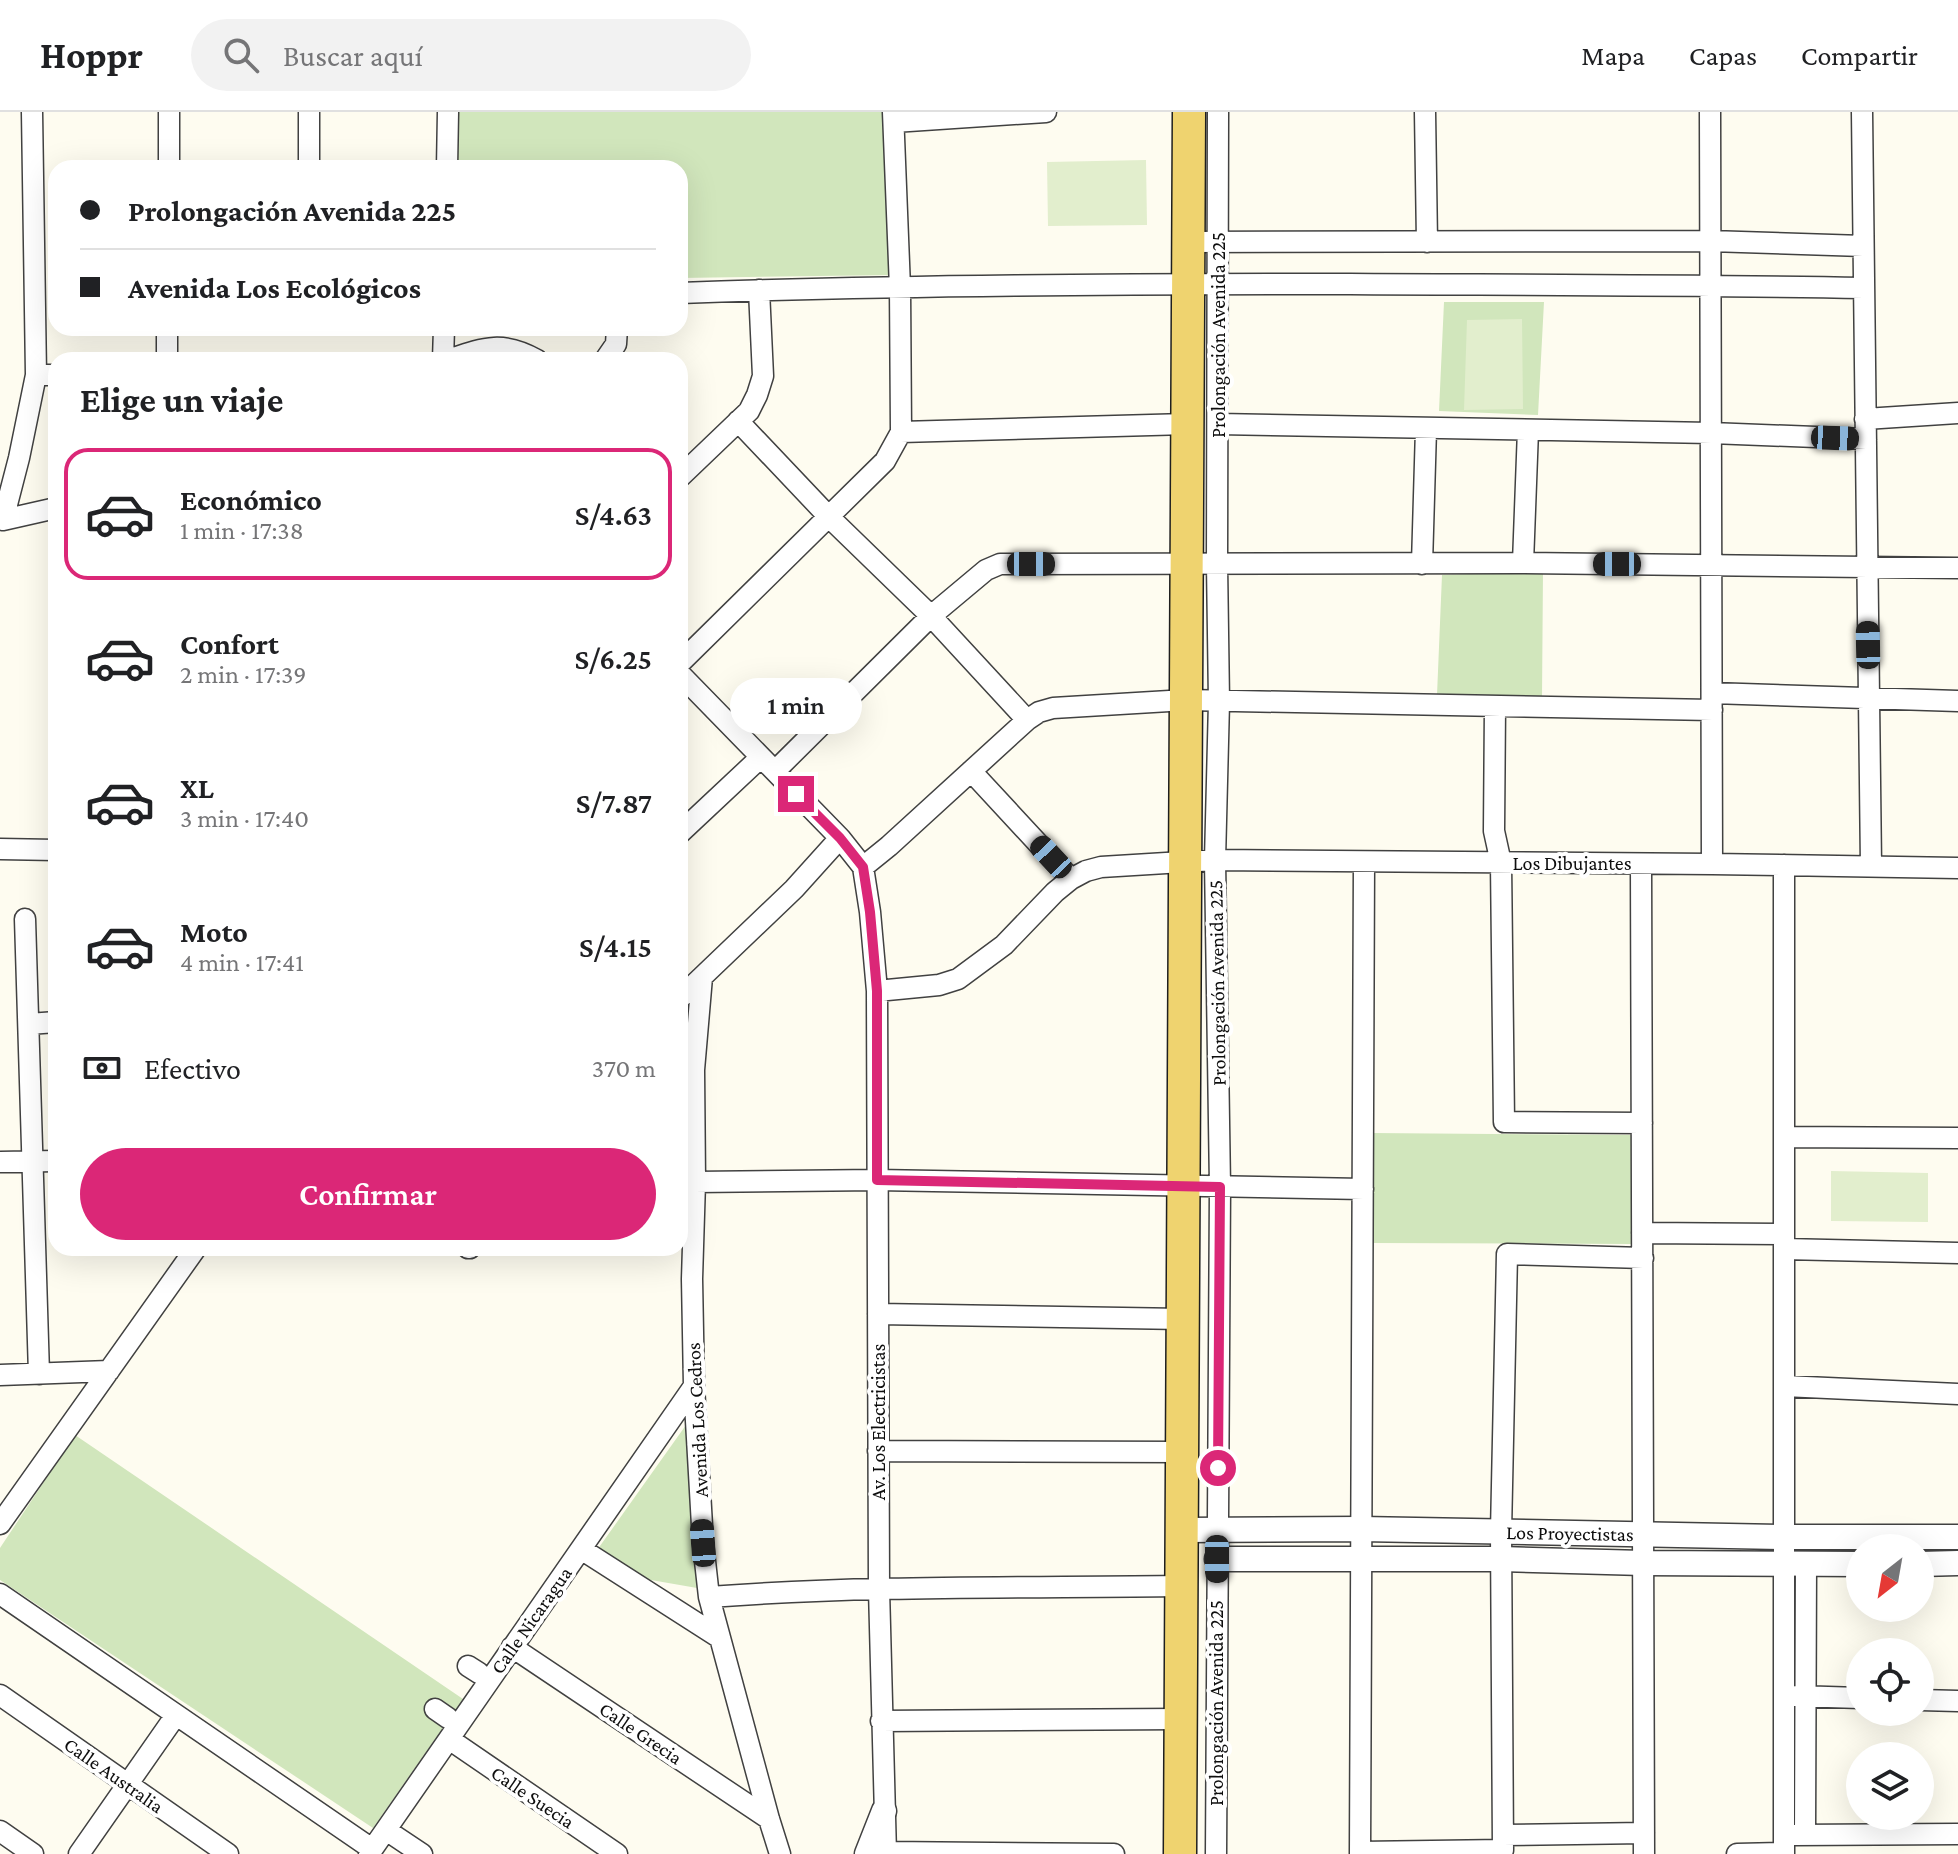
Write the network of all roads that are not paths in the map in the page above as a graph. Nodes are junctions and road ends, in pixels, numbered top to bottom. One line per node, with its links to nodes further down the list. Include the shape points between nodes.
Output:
1 (32, 112): 27 (street)
2 (169, 112): 12 (street)
3 (309, 112): 13 (street)
4 (448, 112): 14 (street)
5 (1046, 112): 11 (street)
6 (1189, 112): 16 (main road, Prolongación Avenida 225)
7 (1218, 112): 16 (street, Prolongación Avenida 225)
8 (1425, 112): 17 (street)
9 (1710, 112): 15 (street)
10 (1862, 112): 18 (street)
11 (894, 117): 21 (street)
12 (169, 160)
13 (309, 160)
14 (447, 160)
15 (1710, 241): 17 (street); 18 (street); 20 (street)
16 (1203, 242): 17 (street); 19 (main road, Prolongación Avenida 225)
17 (1427, 242)
18 (1863, 246): 22 (street)
19 (1203, 284): 20 (street); 21 (street); 30 (main road, Prolongación Avenida 225)
20 (1710, 285): 22 (street); 35 (street)
21 (900, 288): 23 (street); 34 (street)
22 (1864, 288): 32 (street)
23 (759, 290): 24 (street); 29 (street, via 763,376 749,411)
24 (688, 293)
25 (471, 352): 26 (street, via 486,347)
26 (524, 352)
27 (46, 375): 36 (street)
28 (1958, 413): 32 (street)
29 (738, 421): 37 (street); 39 (street)
30 (1203, 424): 31 (street); 34 (street); 41 (main road, Prolongación Avenida 225)
31 (1426, 429): 33 (street); 42 (street)
32 (1866, 429): 35 (street); 44 (street)
33 (1528, 430): 35 (street); 40 (street)
34 (901, 432): 39 (street, via 885,461)
35 (1711, 433): 43 (street)
36 (9, 458): 38 (street, via 3,520)
37 (688, 469)
38 (48, 510)
39 (829, 517): 46 (street); 47 (street)
40 (1523, 563): 42 (street); 43 (street)
41 (1202, 564): 42 (street); 46 (street, via 1000,564); 50 (main road, Prolongación Avenida 225); 53 (street, Prolongación Avenida 225)
42 (1422, 564)
43 (1711, 565): 44 (street); 51 (street)
44 (1867, 567): 45 (street); 49 (street)
45 (1958, 568)
46 (931, 616): 55 (street); 56 (street)
47 (688, 655)
48 (688, 682): 56 (street)
49 (1869, 697): 51 (street); 52 (street); 68 (street)
50 (1186, 700): 53 (street); 55 (street, via 1053,708); 62 (main road, Prolongación Avenida 225)
51 (1712, 701): 54 (street); 66 (street)
52 (1958, 701)
53 (1219, 702): 54 (street); 62 (street, Prolongación Avenida 225)
54 (1495, 706): 64 (street, via 1494,831)
55 (1027, 720): 57 (street)
56 (768, 764): 58 (street); 59 (street)
57 (971, 771): 69 (street); 71 (street)
58 (688, 827)
59 (840, 838): 69 (street); 73 (street)
60 (0, 849): 61 (street)
61 (48, 850)
62 (1200, 861): 63 (street, Los Dibujantes); 71 (street, Los Dibujantes, via 1101,867); 86 (main road, Prolongación Avenida 225); 87 (street, Prolongación Avenida 225)
63 (1364, 862): 64 (street, Los Dibujantes); 88 (street)
64 (1501, 863): 65 (street, Los Dibujantes); 78 (street, via 1504,1122)
65 (1641, 864): 66 (street, Los Dibujantes); 78 (street)
66 (1712, 864): 67 (street, Los Dibujantes)
67 (1784, 865): 68 (street, Los Dibujantes); 79 (street)
68 (1871, 866): 70 (street, Los Dibujantes)
69 (863, 867): 75 (street, Av. Los Electricistas)
70 (1958, 868)
71 (1071, 879): 75 (street, via 1004,945 958,979)
72 (25, 919): 77 (street)
73 (702, 977): 74 (street); 85 (street, Avenida Los Cedros, via 694,1070)
74 (688, 990)
75 (877, 991): 84 (street, Av. Los Electricistas)
76 (48, 1023): 77 (street)
77 (29, 1024): 81 (street)
78 (1642, 1123): 89 (street)
79 (1784, 1137): 80 (street); 90 (street)
80 (1958, 1138)
81 (34, 1161): 82 (street); 83 (street); 97 (street)
82 (48, 1161)
83 (0, 1162)
84 (877, 1180): 85 (street); 86 (street); 94 (street, Av. Los Electricistas)
85 (695, 1182): 99 (street, Avenida Los Cedros)
86 (1184, 1186): 87 (street); 95 (main road, Prolongación Avenida 225)
87 (1220, 1187): 88 (street); 107 (street, Prolongación Avenida 225)
88 (1363, 1189): 105 (street)
89 (1642, 1233): 90 (street); 93 (street)
90 (1784, 1242): 91 (street); 100 (street)
91 (1958, 1253)
92 (190, 1256): 96 (street)
93 (1643, 1258): 108 (street, via 1507,1254); 109 (street)
94 (878, 1314): 95 (street); 102 (street, Av. Los Electricistas)
95 (1183, 1319): 103 (main road, Prolongación Avenida 225)
96 (109, 1371): 97 (street); 104 (street)
97 (39, 1374): 98 (street)
98 (0, 1375)
99 (694, 1386): 112 (street, Calle Nicaragua); 124 (street, Avenida Los Cedros)
100 (1784, 1386): 101 (street); 110 (street)
101 (1958, 1394)
102 (878, 1451): 103 (street); 122 (street, Av. Los Electricistas)
103 (1183, 1452): 106 (main road, Prolongación Avenida 225)
104 (0, 1524)
105 (1361, 1529): 107 (street, Los Proyectistas); 108 (street, Los Proyectistas); 114 (street)
106 (1182, 1530): 107 (street, Los Proyectistas); 121 (main road, Prolongación Avenida 225)
107 (1218, 1531): 113 (street, Prolongación Avenida 225)
108 (1501, 1532): 109 (street, Los Proyectistas); 115 (street)
109 (1643, 1534): 110 (street, Los Proyectistas); 116 (street)
110 (1784, 1537): 111 (street, Los Proyectistas); 118 (street)
111 (1958, 1537)
112 (581, 1549): 125 (street); 126 (street, Calle Nicaragua)
113 (1217, 1559): 114 (street); 158 (street, Prolongación Avenida 225)
114 (1362, 1559): 115 (street); 149 (street)
115 (1501, 1559): 116 (street); 143 (street)
116 (1643, 1563): 118 (street); 145 (street)
117 (1958, 1563): 120 (street)
118 (1795, 1564): 119 (street); 128 (street); 129 (street)
119 (1846, 1564)
120 (1934, 1564)
121 (1182, 1586): 122 (street); 134 (main road, Prolongación Avenida 225)
122 (879, 1589): 124 (street); 135 (street, Av. Los Electricistas)
123 (0, 1594): 133 (street)
124 (709, 1597): 125 (street, Avenida Los Cedros)
125 (720, 1638): 139 (street, Avenida Los Cedros)
126 (512, 1647): 136 (street, Calle Nicaragua); 139 (street, Calle Grecia)
127 (0, 1695): 137 (street, Calle Australia)
128 (1784, 1696): 129 (street); 146 (street)
129 (1807, 1696): 130 (street); 144 (street)
130 (1846, 1697)
131 (1934, 1700): 132 (street)
132 (1958, 1701)
133 (176, 1715): 137 (street); 147 (street)
134 (1180, 1719): 135 (street); 157 (main road, Prolongación Avenida 225)
135 (881, 1721): 138 (street, Av. Los Electricistas)
136 (449, 1739): 140 (street, Calle Nicaragua); 154 (street, Calle Suecia)
137 (127, 1784): 151 (street); 152 (street, Calle Australia)
138 (884, 1811): 148 (street)
139 (769, 1819): 155 (street, Avenida Los Cedros)
140 (386, 1830): 147 (street, Calle Nicaragua); 153 (street)
141 (0, 1831): 150 (street)
142 (1958, 1834): 144 (street)
143 (1503, 1835): 145 (street); 149 (street, via 1503,1850)
144 (1805, 1835): 146 (street)
145 (1644, 1844)
146 (1784, 1848): 159 (street)
147 (371, 1852)
148 (879, 1853): 156 (street)
149 (1360, 1853)
150 (33, 1854)
151 (79, 1854)
152 (228, 1854)
153 (422, 1854)
154 (617, 1854)
155 (780, 1854)
156 (1114, 1854)
157 (1180, 1854)
158 (1216, 1854)
159 (1737, 1854)

